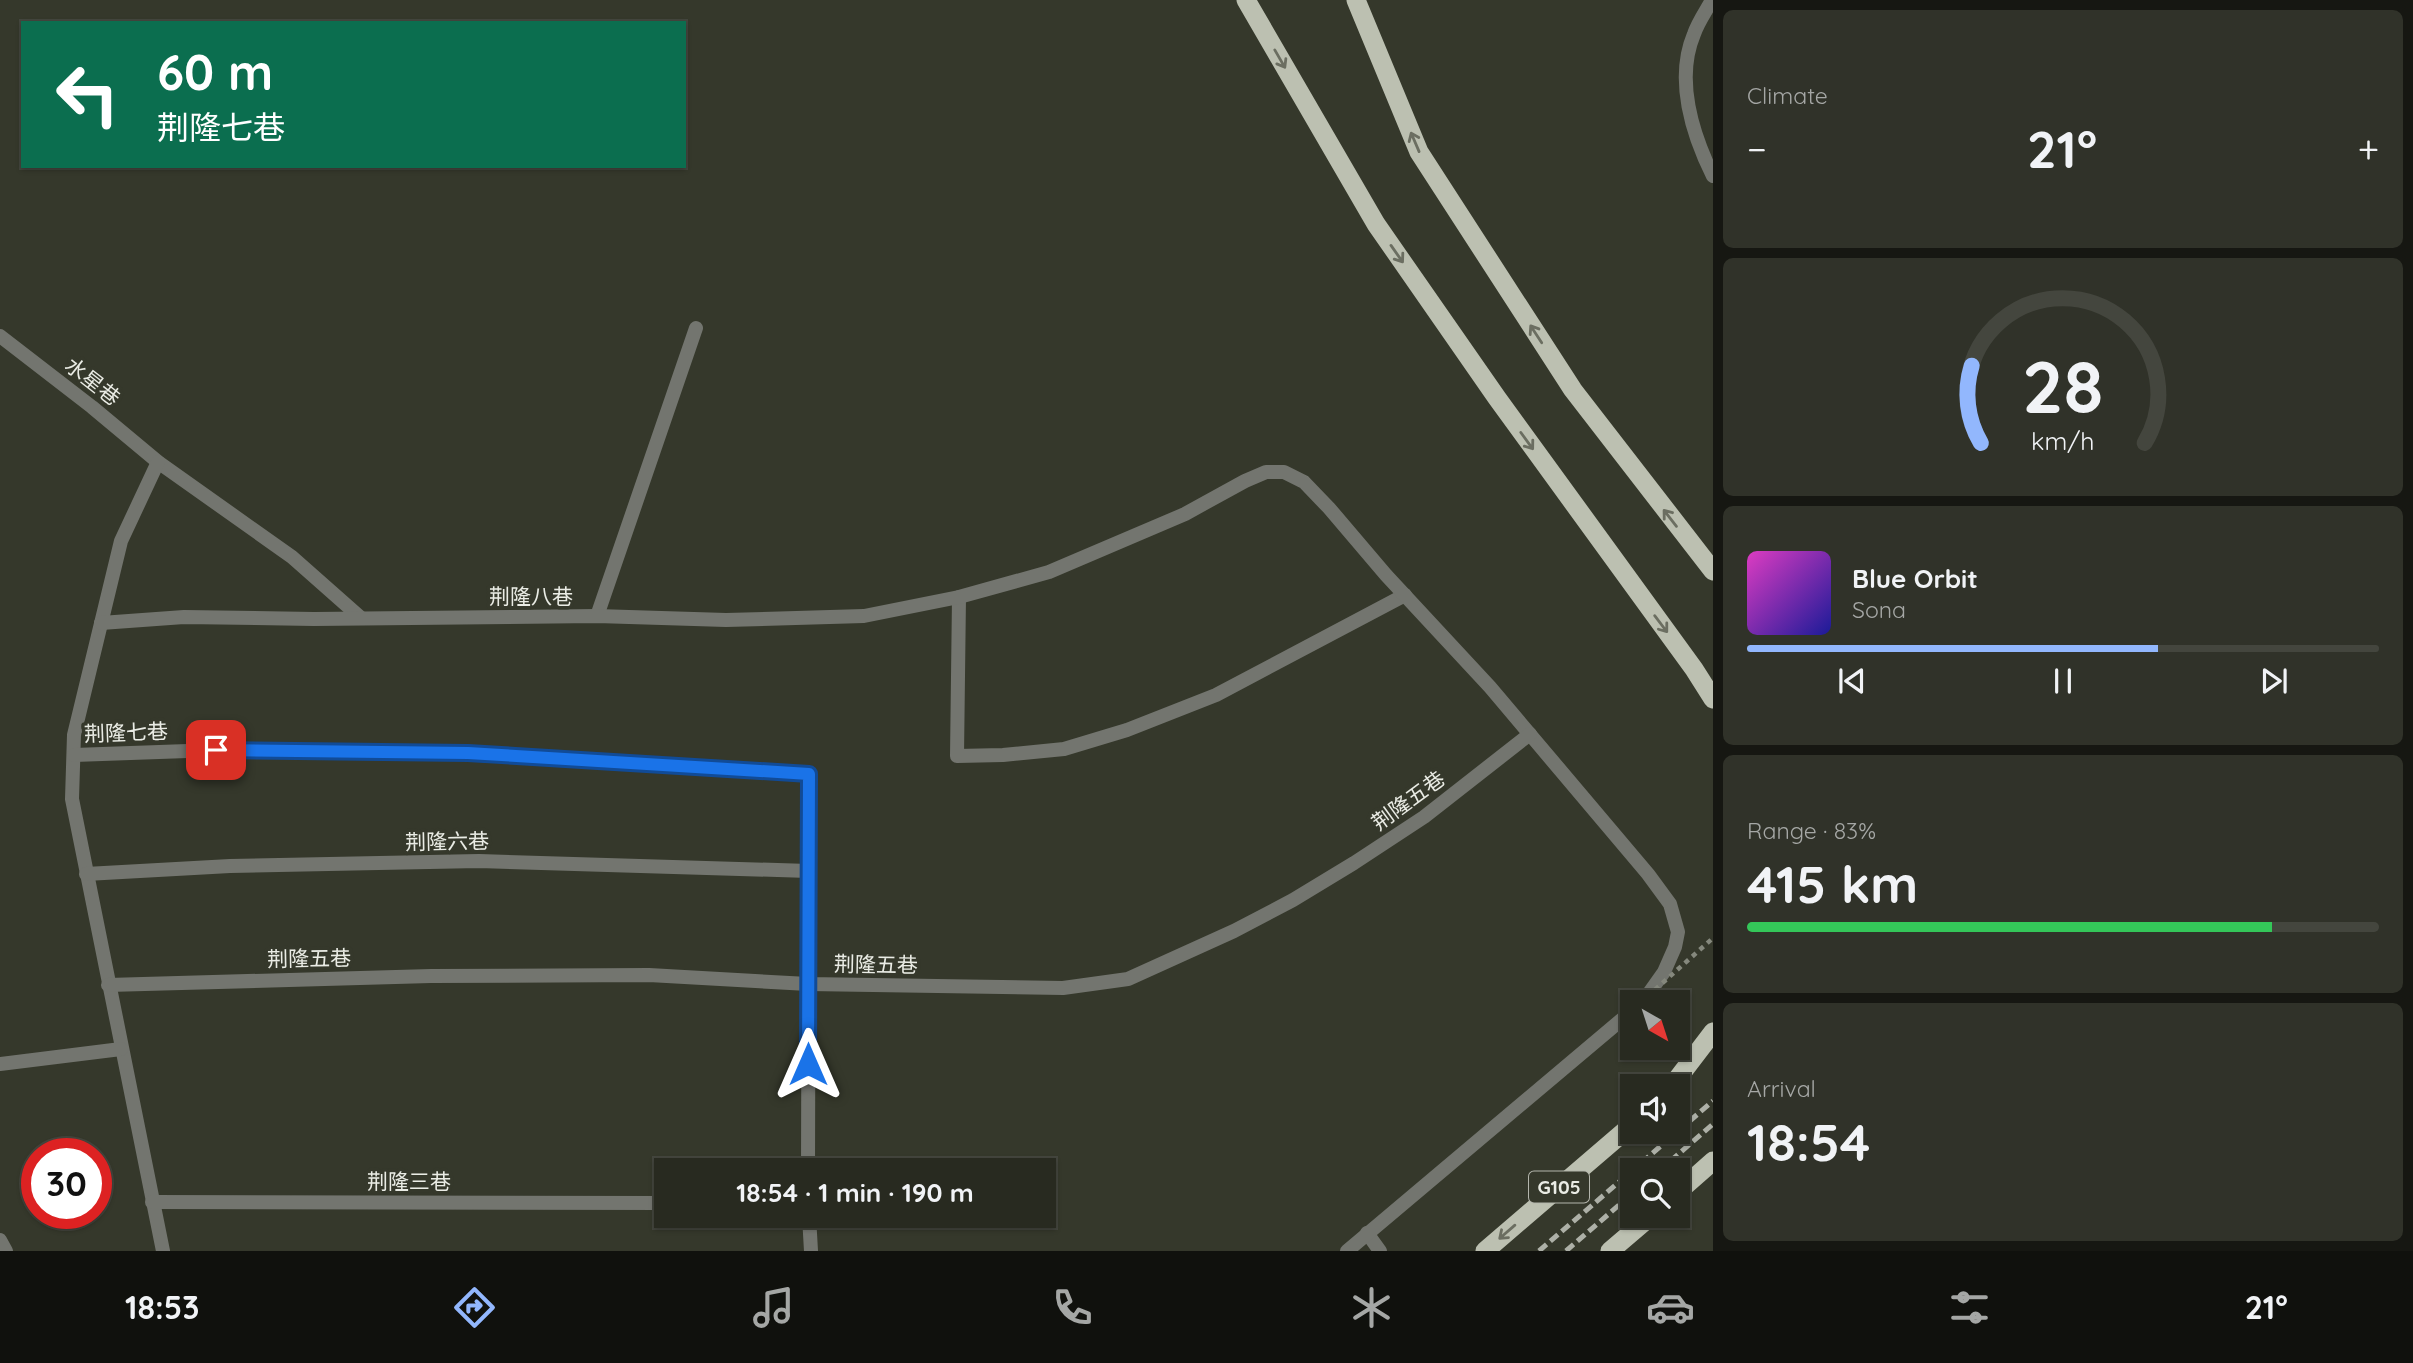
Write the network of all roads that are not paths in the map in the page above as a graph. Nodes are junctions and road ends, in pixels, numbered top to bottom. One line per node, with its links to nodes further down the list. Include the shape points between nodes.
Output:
1 (1246, 0): 14 (highway, one-way to 14, via 1376,224)
2 (1356, 0): 8 (highway, one-way to 2, via 1573,390 1419,152)
3 (1712, 0): 4 (street, via 1693,34 1685,75 1692,118)
4 (1713, 176)
5 (696, 328): 11 (street)
6 (0, 336): 7 (street, 水星巷)
7 (158, 461): 12 (street, 水星巷, via 292,557); 13 (street, via 121,541)
8 (1713, 571)
9 (1405, 595): 10 (street, 荆隆八巷, via 1304,482 1284,472 1266,472 1087,557); 10 (street, via 1216,695 1127,730 1064,749 957,756); 15 (street, 荆隆八巷)
10 (959, 597): 11 (street, 荆隆八巷, via 863,616 726,620)
11 (597, 616): 12 (street, 荆隆八巷)
12 (361, 618): 13 (street, 荆隆八巷, via 184,617)
13 (101, 623): 16 (street, via 74,735)
14 (1713, 699)
15 (1530, 734): 19 (street, 荆隆五巷, via 1424,817 1354,863 1234,931 1128,979 1063,988); 21 (street, 荆隆八巷, via 1670,904 1678,932 1675,947)
16 (74, 755): 17 (street, 荆隆七巷, via 216,750 468,753 809,774); 18 (street, via 72,799)
17 (809, 871): 18 (street, 荆隆六巷, via 479,861); 19 (street)
18 (86, 874): 20 (street)
19 (808, 984): 20 (street, 荆隆五巷, via 649,975); 30 (street)
20 (108, 985): 24 (street)
21 (1651, 990)
22 (1620, 1021): 37 (street)
23 (1713, 1032): 27 (highway)
24 (121, 1049): 26 (street); 33 (street)
25 (1713, 1056): 28 (highway)
26 (0, 1064)
27 (1681, 1074)
28 (1690, 1075)
29 (1620, 1134): 44 (highway, G105, one-way to 44)
30 (808, 1158)
31 (1713, 1161): 32 (highway)
32 (1690, 1181)
33 (152, 1202): 34 (street, 荆隆三巷); 40 (street)
34 (654, 1203)
35 (809, 1228): 41 (street)
36 (1637, 1228): 45 (highway)
37 (1367, 1233): 42 (street); 43 (street)
38 (0, 1240): 39 (street)
39 (6, 1251)
40 (163, 1251)
41 (810, 1251)
42 (1347, 1251)
43 (1380, 1251)
44 (1485, 1251)
45 (1610, 1251)

